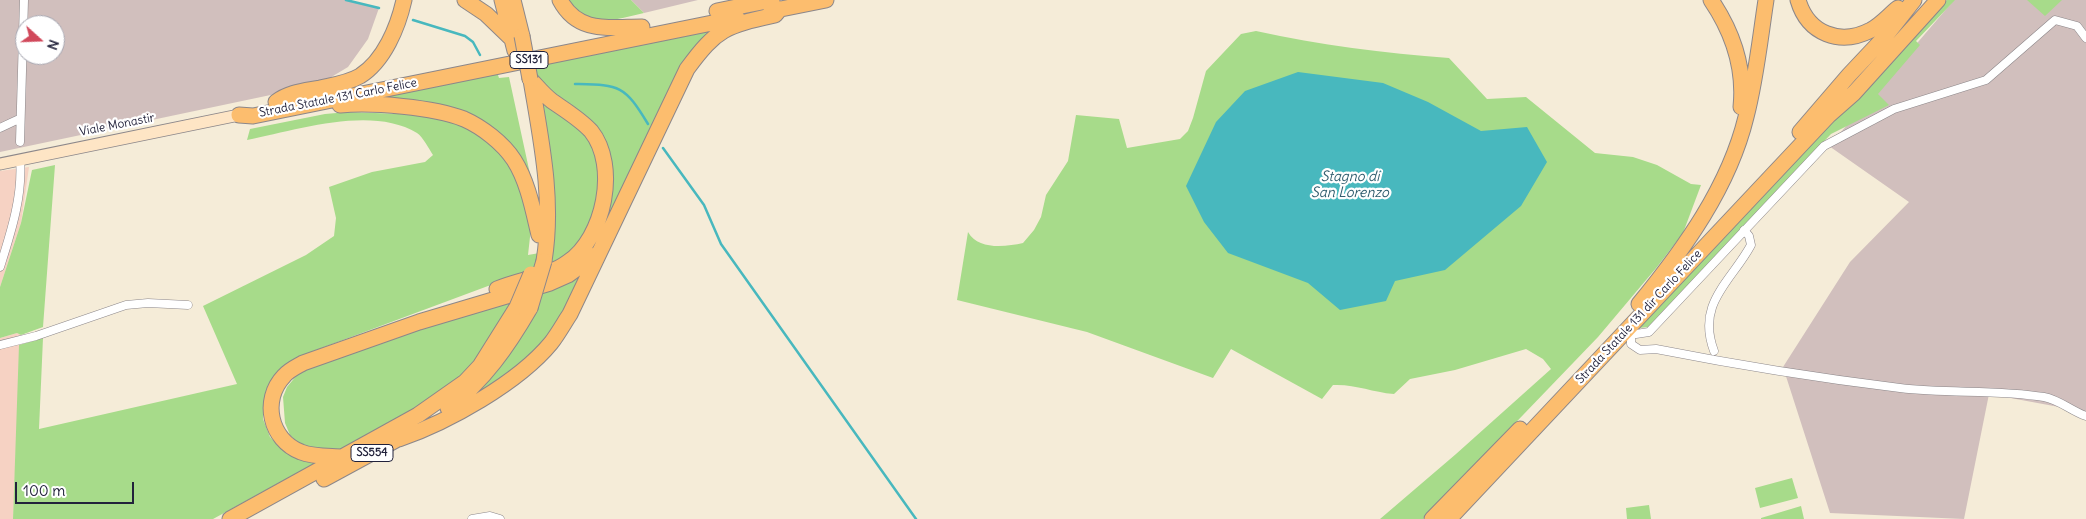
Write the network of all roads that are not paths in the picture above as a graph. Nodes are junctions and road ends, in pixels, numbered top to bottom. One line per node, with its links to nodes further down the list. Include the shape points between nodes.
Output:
1 (24, 0): 23 (street)
2 (465, 0): 18 (highway, via 486,14)
3 (502, 0): 18 (highway, SS554)
4 (513, 0): 18 (highway, SS554)
5 (560, 0): 15 (highway, via 566,12 578,22 592,27)
6 (826, 0): 14 (highway, Strada Statale 131 Carlo Felice / SS131)
7 (1711, 0): 28 (highway, via 1731,36 1740,67 1742,90 1738,131)
8 (1766, 0): 28 (highway, via 1746,117 1737,148)
9 (1798, 0): 10 (highway, via 1806,17 1820,31 1828,36 1845,38 1871,30)
10 (1910, 0)
11 (1914, 0): 17 (highway)
12 (1938, 0): 22 (highway, via 1854,93)
13 (402, 4): 20 (highway, via 383,53 372,66 345,82 286,95)
14 (776, 4): 15 (highway, Strada Statale 131 Carlo Felice / SS131); 20 (highway, Strada Statale 131 Carlo Felice / SS131); 31 (highway, via 775,15 727,28 710,40 687,69)
15 (642, 27): 20 (highway, Strada Statale 131 Carlo Felice / SS131)
16 (2086, 38): 29 (street, via 2078,26 2055,20 1986,80 1894,109 1824,146)
17 (1881, 41): 22 (highway); 36 (highway, via 1764,174)
18 (516, 42): 19 (highway, SS554, bridge)
19 (526, 82): 30 (highway, SS554, via 542,197); 32 (highway, SS554, via 544,159 549,202 547,244); 37 (highway, via 591,131 602,149 606,176 603,202 589,243 567,263)
20 (277, 106): 21 (highway, Strada Statale 131 Carlo Felice / SS131, via 253,116); 30 (highway, via 290,114 331,106 367,105 426,110 464,120 493,137 514,159 529,192)
21 (239, 114): 26 (main road, Viale Monastir)
22 (1829, 115): 38 (highway, Strada Statale 131 dir Carlo Felice)
23 (19, 119): 24 (street); 25 (street)
24 (0, 128)
25 (20, 142)
26 (20, 159): 27 (main road, Viale Monastir); 33 (street, via 13,225)
27 (0, 164)
28 (1720, 182): 36 (highway, via 1689,238)
29 (1744, 230): 38 (street, via 1649,332); 40 (street, via 1751,245 1729,275 1709,317 1709,337)
30 (539, 235): 32 (highway, SS554)
31 (600, 252): 37 (highway, via 568,275 550,283); 42 (highway, via 570,314 552,342 532,363 511,381 479,400 425,430)
32 (538, 263): 35 (highway, SS554, bridge)
33 (0, 267)
34 (188, 304): 39 (street, via 126,305)
35 (523, 307): 42 (highway, SS554, via 511,340 486,375 449,407); 43 (highway, SS554, via 465,382 418,415)
36 (1630, 316): 48 (highway, Strada Statale 131 dir Carlo Felice)
37 (420, 322): 43 (highway, via 303,363 290,370 279,382 270,413 283,440 301,452)
38 (1626, 336): 41 (street, via 1640,350 1656,349 1831,380 1907,389 1955,393 1984,391 2046,398); 49 (highway, Strada Statale 131 dir Carlo Felice)
39 (0, 345)
40 (1714, 351)
41 (2086, 416)
42 (399, 438): 45 (highway, SS554)
43 (343, 457): 44 (highway, SS554)
44 (230, 519)
45 (250, 519)
46 (472, 519): 47 (street, via 490,516)
47 (500, 519)
48 (1432, 519)
49 (1449, 519)

